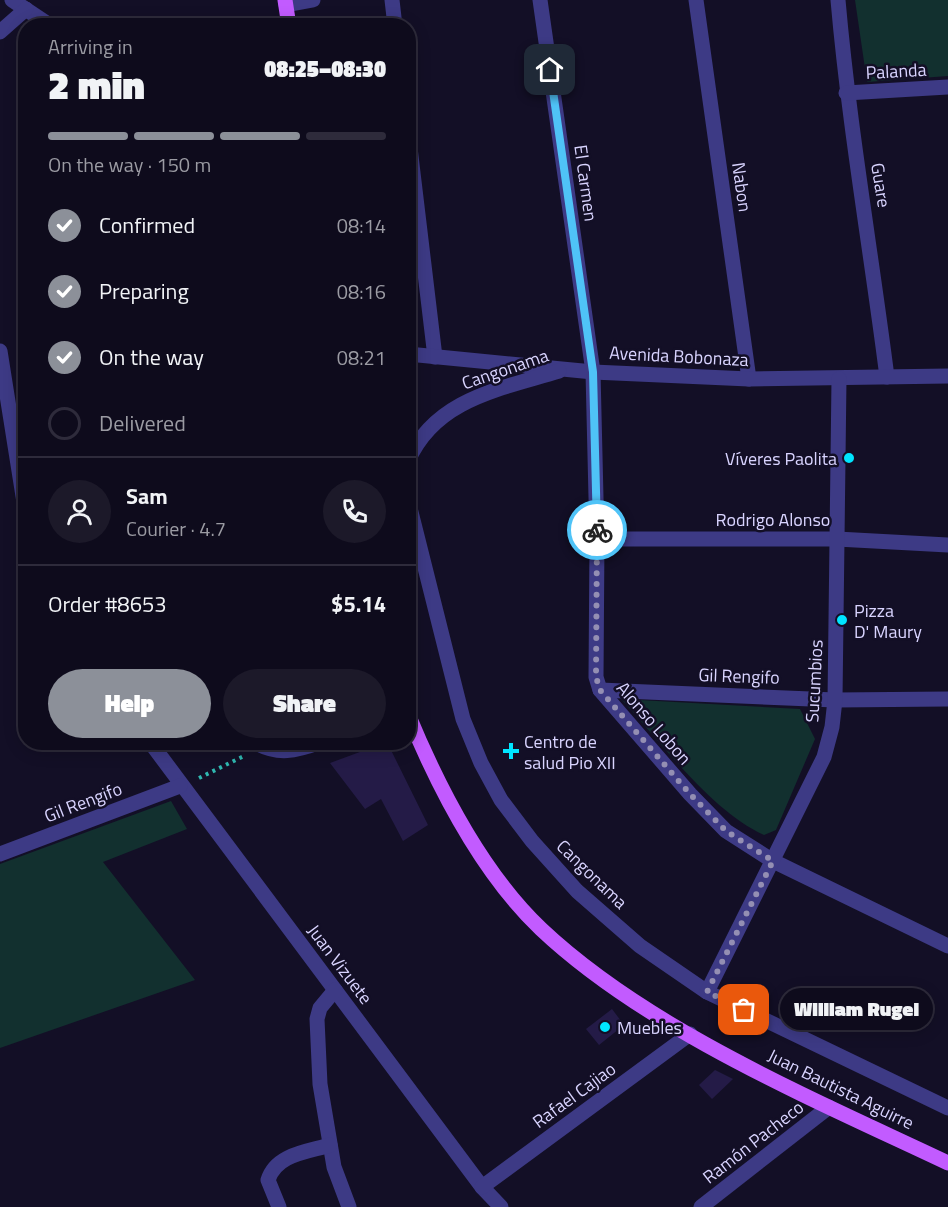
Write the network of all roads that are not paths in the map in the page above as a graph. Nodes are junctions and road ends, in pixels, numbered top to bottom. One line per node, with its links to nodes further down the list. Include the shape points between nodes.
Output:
1 (12, 0): 8 (street)
2 (313, 0): 7 (street)
3 (392, 0): 11 (street)
4 (540, 0): 20 (street, El Carmen)
5 (696, 0): 23 (street, Nabon)
6 (838, 0): 14 (street, Guare)
7 (285, 2): 10 (main road)
8 (26, 9): 9 (street); 12 (street)
9 (39, 18)
10 (288, 18)
11 (394, 18)
12 (0, 32)
13 (948, 87): 14 (street, Palanda)
14 (846, 93): 22 (street, Guare)
15 (416, 198): 18 (street)
16 (0, 351): 26 (street)
17 (416, 355): 18 (street, Avenida Bobonaza)
18 (435, 357): 19 (street, Avenida Bobonaza)
19 (568, 369): 20 (street, Avenida Bobonaza); 25 (street, Cangonama, via 466,402 431,424)
20 (593, 372): 23 (street, Avenida Bobonaza); 28 (street, Alonso Lobon)
21 (948, 376): 22 (street, Avenida Bobonaza)
22 (887, 377): 24 (street, Avenida Bobonaza)
23 (749, 379): 24 (street, Avenida Bobonaza)
24 (839, 379): 29 (street, Sucumbios)
25 (416, 443)
26 (18, 465)
27 (416, 532): 43 (street, Cangonama, via 463,719 501,800 577,891 640,946)
28 (597, 539): 29 (street, Rodrigo Alonso); 31 (street, Alonso Lobon, via 596,677)
29 (837, 539): 30 (street, Rodrigo Alonso); 33 (street, Sucumbios)
30 (948, 545)
31 (600, 690): 33 (street, Gil Rengifo); 40 (street, Alonso Lobon, via 726,831)
32 (948, 699): 33 (street, Gil Rengifo)
33 (835, 700): 40 (street, Sucumbios, via 824,757)
34 (416, 733): 44 (main road, Juan Bautista Aguirre, via 436,780 474,843 519,905 541,928 609,982)
35 (155, 750): 38 (street, Juan Vizuete)
36 (278, 750): 37 (street)
37 (293, 750)
38 (180, 786): 39 (street, Gil Rengifo); 42 (street, Juan Vizuete)
39 (0, 854)
40 (773, 861): 41 (street, Alonso Lobon); 43 (street, Sucumbios)
41 (948, 946)
42 (335, 990): 47 (street, via 317,1018 320,1084); 49 (street, Juan Vizuete)
43 (707, 992): 46 (street, Cangonama)
44 (690, 1034): 45 (main road, Juan Bautista Aguirre); 49 (street, Rafael Cajiao)
45 (830, 1107): 48 (main road, Juan Bautista Aguirre); 53 (street, Ramón Pacheco)
46 (948, 1108)
47 (330, 1145): 50 (street, via 281,1160 272,1168 268,1180); 51 (street)
48 (948, 1163)
49 (482, 1187): 52 (street, Juan Vizuete)
50 (279, 1207)
51 (349, 1207)
52 (501, 1207)
53 (701, 1207)

